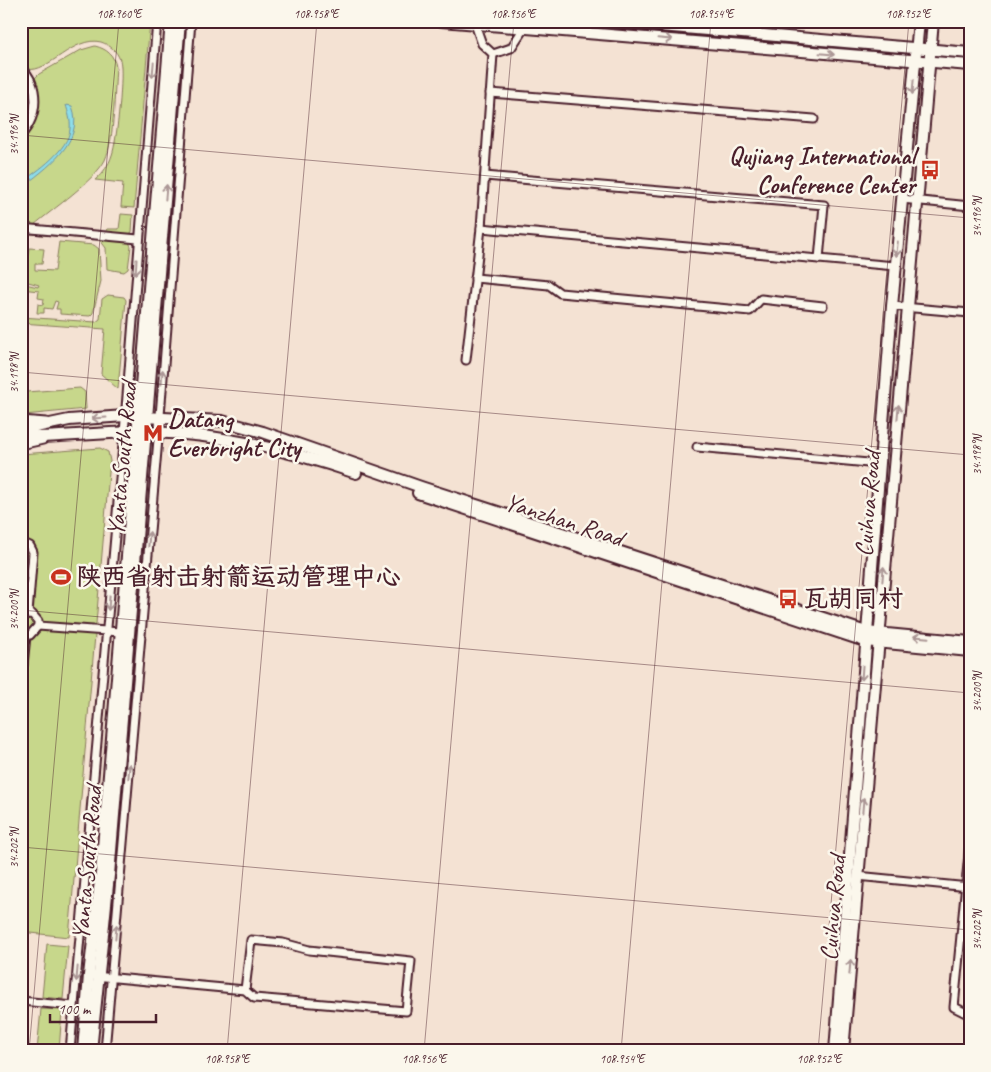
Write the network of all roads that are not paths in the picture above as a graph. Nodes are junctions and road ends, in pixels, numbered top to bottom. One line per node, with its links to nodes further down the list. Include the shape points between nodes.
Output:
1 (158, 21): 28 (street, one-way to 28)
2 (171, 21): 29 (main road, Yanta South Road)
3 (180, 21): 29 (main road, Yanta South Road, one-way to 3)
4 (191, 21): 30 (street)
5 (442, 21): 10 (main road)
6 (603, 21): 9 (main road)
7 (919, 21): 13 (main road, Cuihua Road)
8 (933, 21): 14 (main road, Cuihua Road)
9 (647, 23): 12 (main road); 13 (main road)
10 (475, 24): 11 (main road); 16 (street, via 482,44)
11 (524, 28): 12 (main road); 16 (street, via 511,48)
12 (646, 38): 17 (main road, one-way to 17)
13 (916, 47): 14 (main road); 17 (main road, Cuihua Road)
14 (931, 49): 15 (main road); 18 (main road, Cuihua Road)
15 (970, 53)
16 (493, 54): 21 (street)
17 (915, 61): 18 (main road); 25 (main road, Cuihua Road, one-way to 25)
18 (930, 62): 19 (main road); 26 (main road, Cuihua Road)
19 (970, 65)
20 (21, 67): 23 (street, via 31,80 35,98 32,117)
21 (490, 93): 22 (street); 24 (street)
22 (814, 119)
23 (21, 135)
24 (485, 176): 32 (street); 34 (street, via 824,205)
25 (902, 199): 26 (street); 35 (main road, Cuihua Road, one-way to 35)
26 (916, 201): 27 (street); 39 (main road, Cuihua Road)
27 (970, 206)
28 (141, 210): 29 (street); 33 (street)
29 (160, 211): 30 (street); 42 (main road, Yanta South Road)
30 (176, 212): 44 (street, one-way to 30)
31 (21, 228): 33 (street)
32 (481, 228): 34 (street); 36 (street)
33 (138, 239): 43 (street, one-way to 43)
34 (819, 259): 35 (street)
35 (895, 266): 38 (main road, Cuihua Road)
36 (475, 278): 37 (street, via 549,285 560,293 750,311 761,299); 41 (street)
37 (823, 306)
38 (892, 306): 39 (street); 53 (main road, Cuihua Road)
39 (907, 307): 40 (street); 60 (main road, Cuihua Road, one-way to 39)
40 (970, 313)
41 (466, 360)
42 (143, 415): 43 (main road, Yanzhan Road); 44 (main road, Yanzhan Road); 48 (main road, Yanta South Road)
43 (125, 416): 46 (main road, Yanzhan Road, one-way to 46); 50 (street)
44 (160, 416): 49 (street); 59 (main road, Yanzhan Road, via 222,421 256,430)
45 (21, 420): 46 (street)
46 (51, 422): 47 (main road, Yanzhan Road)
47 (21, 430)
48 (140, 432): 49 (main road, Yanzhan Road); 50 (main road, Yanzhan Road); 58 (main road, Yanta South Road); 68 (main road, Yanta South Road, via 109,875)
49 (158, 432): 59 (main road, Yanzhan Road, via 217,437 322,461); 69 (street, one-way to 49)
50 (124, 433): 51 (main road, Yanzhan Road, via 52,438); 57 (street, one-way to 57)
51 (22, 444)
52 (697, 447): 53 (street)
53 (879, 464): 59 (main road, Cuihua Road)
54 (21, 542): 55 (street, via 28,544 33,552)
55 (25, 614): 56 (street, via 36,617)
56 (38, 626): 57 (street); 61 (street, via 34,633)
57 (106, 632): 58 (street); 72 (street, one-way to 72)
58 (120, 632): 68 (main road, Yanta South Road)
59 (865, 637): 60 (main road, Yanzhan Road); 78 (main road, Cuihua Road, one-way to 78)
60 (878, 638): 62 (main road, Yanzhan Road, one-way to 60); 63 (main road, Yanzhan Road); 66 (main road, Cuihua Road, one-way to 60)
61 (23, 639): 64 (street)
62 (970, 642)
63 (970, 651)
64 (23, 665)
65 (970, 843): 67 (street)
66 (857, 876): 67 (street); 79 (main road, Cuihua Road, one-way to 66)
67 (968, 887): 73 (street, via 954,1007)
68 (93, 976): 69 (street); 75 (main road, Yanta South Road); 76 (main road, Yanta South Road)
69 (112, 977): 70 (street); 77 (street)
70 (245, 990): 70 (street, via 254,998 406,1011 411,961 250,940)
71 (21, 1001): 72 (street)
72 (74, 1006): 74 (street)
73 (970, 1015)
74 (70, 1051)
75 (83, 1051)
76 (91, 1051)
77 (105, 1051)
78 (835, 1051)
79 (843, 1051)

